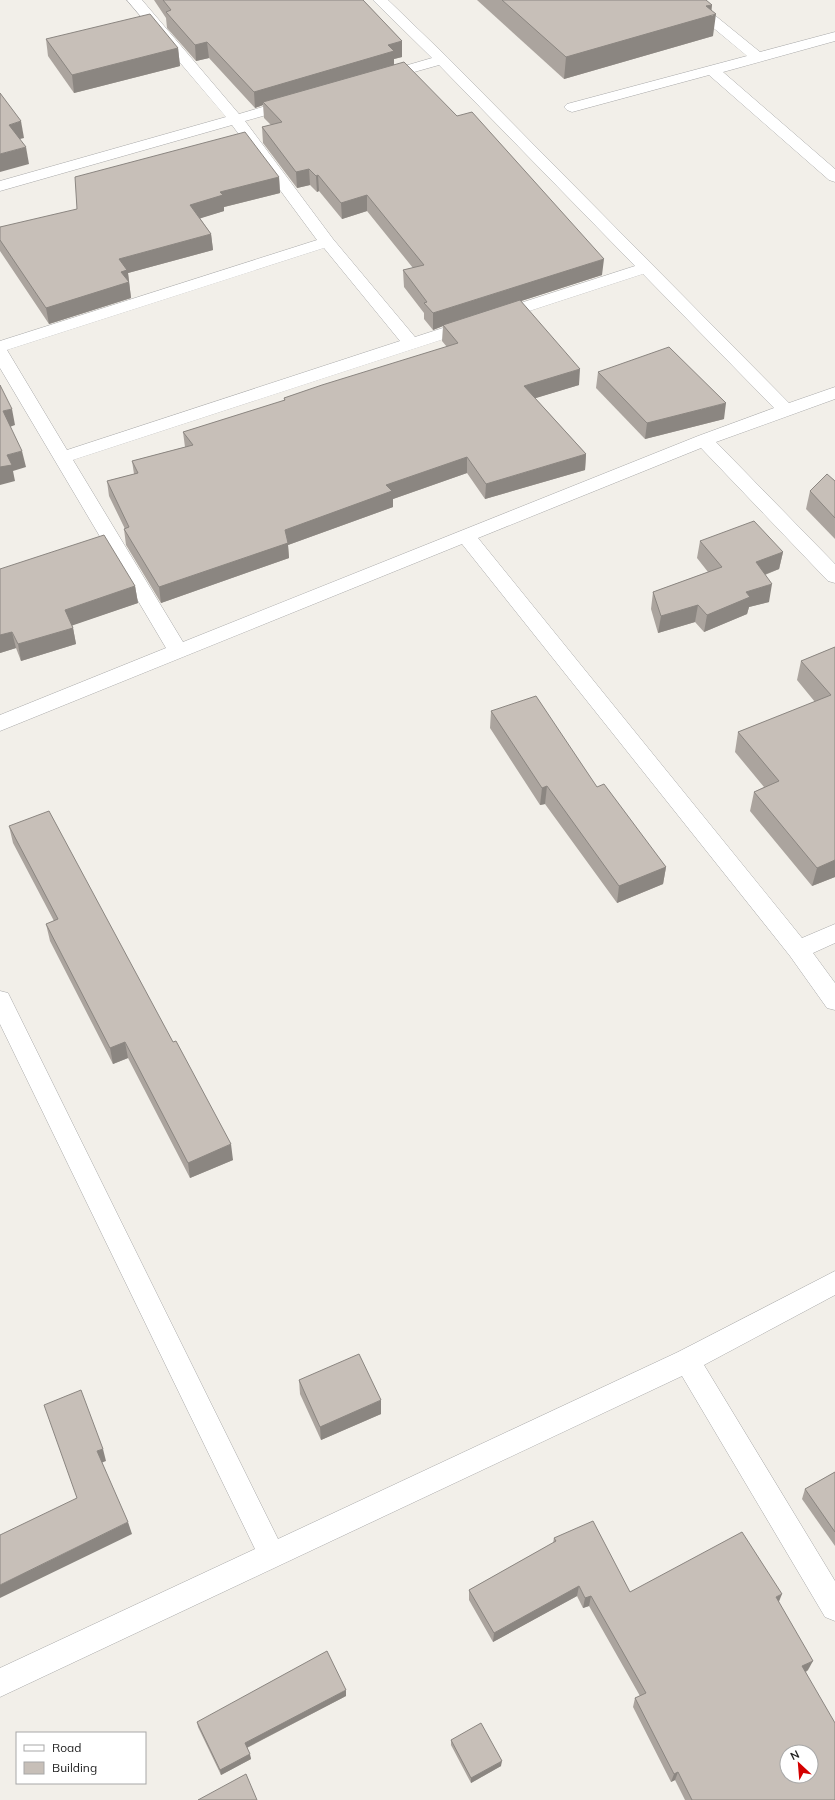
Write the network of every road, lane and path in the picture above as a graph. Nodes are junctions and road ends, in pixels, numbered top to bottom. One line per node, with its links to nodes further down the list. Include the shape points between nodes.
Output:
1 (134, 0): 11 (street)
2 (380, 0): 6 (street)
3 (687, 0): 5 (street)
4 (835, 36): 5 (street)
5 (757, 57): 7 (street)
6 (442, 60): 8 (street); 15 (street)
7 (712, 70): 10 (street); 12 (street)
8 (369, 81)
9 (310, 98): 11 (street)
10 (572, 107)
11 (236, 120): 13 (street); 14 (street)
12 (835, 177)
13 (0, 186)
14 (327, 242): 16 (street); 17 (street)
15 (646, 268): 16 (street); 20 (street)
16 (412, 343): 22 (street)
17 (0, 347)
18 (0, 353): 22 (street)
19 (835, 393): 20 (street)
20 (786, 410): 21 (street)
21 (704, 440): 23 (street); 24 (street)
22 (64, 458): 25 (street)
23 (465, 536): 25 (street); 28 (street)
24 (835, 576)
25 (178, 651): 26 (street)
26 (0, 723)
27 (835, 933): 28 (street)
28 (798, 950): 30 (street)
29 (0, 1000): 33 (street)
30 (835, 1001)
31 (835, 1282): 32 (street)
32 (687, 1361): 33 (street); 34 (street)
33 (272, 1555): 35 (street)
34 (835, 1607)
35 (0, 1683)

